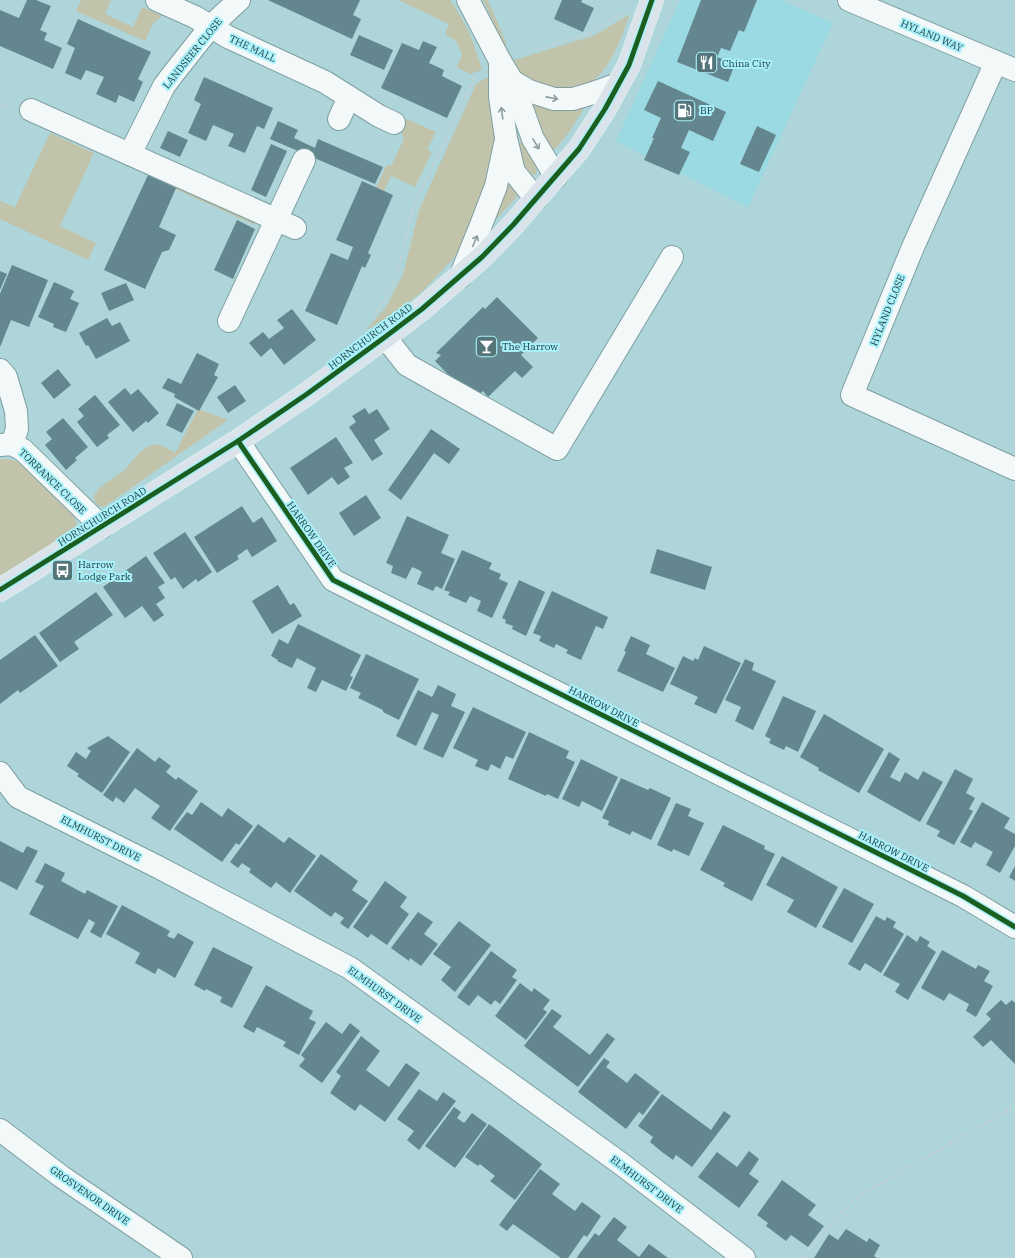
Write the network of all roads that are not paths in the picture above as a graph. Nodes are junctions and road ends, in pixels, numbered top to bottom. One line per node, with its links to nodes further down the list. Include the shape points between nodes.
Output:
1 (157, 0): 6 (street, THE MALL)
2 (239, 0): 6 (street, LANDSEER CLOSE)
3 (468, 0): 7 (street)
4 (652, 0): 10 (main road, HORNCHURCH ROAD, via 628,65)
5 (849, 0): 8 (street, HYLAND WAY)
6 (211, 26): 11 (street, THE MALL, via 228,37); 16 (street, LANDSEER CLOSE, via 164,86)
7 (500, 61): 9 (street); 15 (street, one-way to 7, via 500,98)
8 (1005, 66): 28 (street, HYLAND CLOSE, via 912,247 852,395)
9 (512, 81): 10 (street, one-way to 10, via 529,91 554,100 573,99); 18 (street, one-way to 18, via 533,139)
10 (618, 84): 18 (main road, HORNCHURCH ROAD, via 579,149)
11 (349, 96): 13 (street); 14 (street, THE MALL)
12 (31, 110): 16 (street)
13 (339, 118)
14 (394, 124)
15 (506, 138): 19 (street, via 514,172); 22 (street, one-way to 15, via 496,186)
16 (130, 154): 20 (street)
17 (304, 160): 20 (street)
18 (556, 177): 19 (main road, HORNCHURCH ROAD)
19 (536, 199): 22 (main road, HORNCHURCH ROAD)
20 (286, 224): 23 (street)
21 (672, 257): 24 (street, via 557,449 408,365)
22 (460, 277): 24 (main road, HORNCHURCH ROAD)
23 (229, 321)
24 (385, 338): 26 (main road, HORNCHURCH ROAD)
25 (0, 370): 27 (street, via 6,377 16,411 17,429)
26 (238, 441): 29 (main road, HORNCHURCH ROAD); 32 (street, HARROW DRIVE, via 333,580 963,896)
27 (6, 444): 29 (street, TORRANCE CLOSE, via 24,450)
28 (1015, 469)
29 (102, 527): 30 (main road, HORNCHURCH ROAD)
30 (0, 590)
31 (1, 778): 35 (street, ELMHURST DRIVE, via 18,797 350,968 620,1163)
32 (1015, 927)
33 (0, 1130): 34 (street, GROSVENOR DRIVE, via 62,1177)
34 (181, 1258)
35 (744, 1258)

